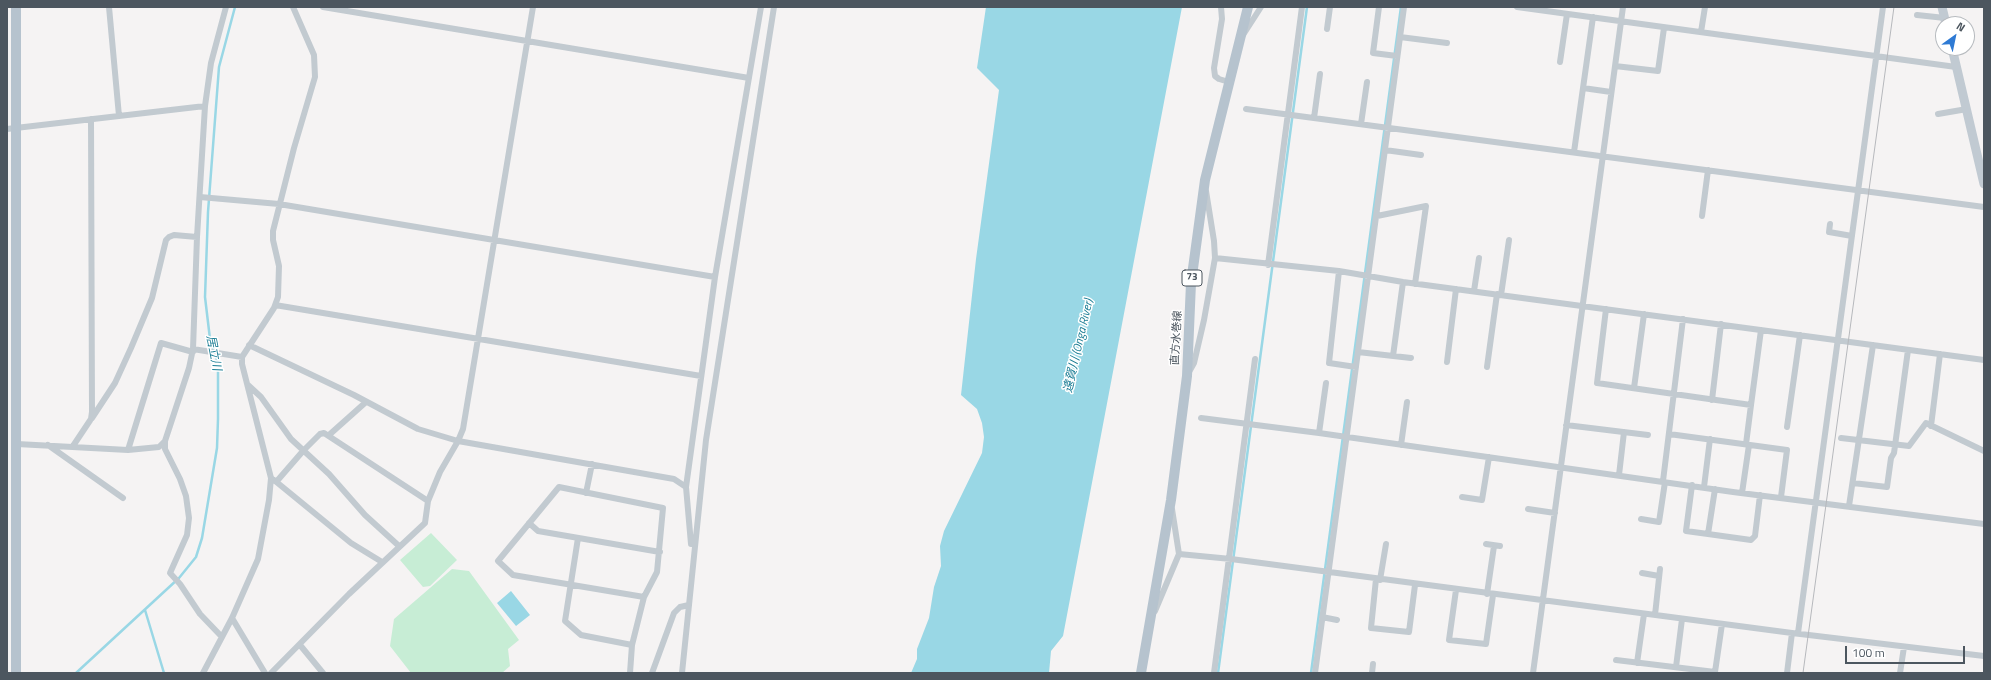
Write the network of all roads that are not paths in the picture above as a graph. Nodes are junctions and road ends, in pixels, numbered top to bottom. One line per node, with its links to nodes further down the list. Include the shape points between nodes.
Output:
1 (16, 7): 55 (main road)
2 (109, 7): 50 (street)
3 (226, 7): 45 (street, via 212,63)
4 (293, 7): 65 (street, via 314,55 315,77)
5 (323, 7): 31 (street)
6 (533, 7): 31 (street)
7 (761, 7): 40 (street)
8 (774, 7): 179 (street, via 706,440)
9 (1221, 7): 41 (street, via 1222,19 1214,68 1215,76)
10 (1248, 7): 30 (main road, 直方水巻線 / 73)
11 (1261, 7): 30 (street)
12 (1302, 7): 49 (street)
13 (1330, 7): 27 (street)
14 (1379, 7): 33 (street, via 1373,53)
15 (1404, 7): 29 (street)
16 (1517, 7): 20 (street)
17 (1623, 7): 25 (street)
18 (1705, 7): 28 (street)
19 (1883, 7): 35 (street)
20 (1560, 10): 21 (street)
21 (1567, 14): 23 (street); 36 (street)
22 (1917, 15): 24 (street)
23 (1593, 17): 25 (street); 43 (street)
24 (1935, 19)
25 (1621, 22): 26 (street); 37 (street)
26 (1664, 28): 28 (street); 37 (street, via 1658,71)
27 (1327, 29)
28 (1701, 32): 35 (street)
29 (1400, 37): 32 (street); 33 (street)
30 (1240, 40): 41 (main road, 直方水巻線 / 73)
31 (528, 41): 40 (street); 73 (street)
32 (1447, 42)
33 (1395, 55): 54 (street)
34 (1954, 56): 38 (street)
35 (1875, 57): 38 (street); 63 (street)
36 (1560, 62)
37 (1615, 66): 44 (street)
38 (1956, 67): 47 (street)
39 (1320, 74): 51 (street)
40 (749, 78): 79 (street)
41 (1229, 82): 61 (main road, 直方水巻線 / 73)
42 (1367, 82): 53 (street)
43 (1583, 88): 44 (street); 57 (street)
44 (1612, 92): 59 (street)
45 (205, 106): 50 (street); 64 (street)
46 (1246, 109): 49 (street)
47 (1967, 109): 48 (street); 62 (street)
48 (1938, 114)
49 (1291, 115): 51 (street); 76 (street)
50 (119, 116): 52 (street)
51 (1314, 118): 53 (street)
52 (91, 119): 55 (street); 120 (street)
53 (1361, 124): 54 (street)
54 (1386, 127): 56 (street); 57 (street)
55 (11, 129): 136 (main road)
56 (1385, 150): 58 (street); 67 (street)
57 (1574, 152): 59 (street)
58 (1421, 155)
59 (1602, 156): 60 (street); 86 (street)
60 (1708, 170): 63 (street); 68 (street)
61 (1204, 180): 74 (street); 110 (main road, 直方水巻線 / 73, via 1192,283)
62 (1984, 184)
63 (1858, 190): 66 (street); 70 (street)
64 (202, 198): 65 (street); 71 (street)
65 (279, 204): 73 (street); 85 (street, via 273,240 280,266)
66 (1984, 207)
67 (1377, 216): 78 (street); 81 (street, via 1426,206)
68 (1702, 216)
69 (1830, 224): 70 (street, via 1829,232)
70 (1852, 236): 94 (street)
71 (197, 237): 97 (street); 120 (street, via 174,235 166,240 152,298 115,382)
72 (1509, 240): 84 (street)
73 (495, 241): 79 (street); 93 (street)
74 (1215, 258): 76 (street); 110 (street, via 1203,327 1194,363)
75 (1479, 258): 83 (street)
76 (1271, 265): 77 (street)
77 (1339, 272): 78 (street); 107 (street, via 1329,363)
78 (1366, 276): 80 (street); 99 (street)
79 (715, 277): 109 (street)
80 (1403, 282): 81 (street); 101 (street)
81 (1415, 284): 82 (street)
82 (1456, 289): 83 (street); 106 (street)
83 (1474, 291): 84 (street)
84 (1499, 294): 86 (street); 108 (street)
85 (275, 305): 93 (street); 95 (street)
86 (1582, 306): 87 (street); 122 (street)
87 (1606, 309): 88 (street); 113 (street, via 1597,383)
88 (1644, 314): 89 (street); 113 (street)
89 (1683, 319): 90 (street); 114 (street)
90 (1721, 324): 91 (street); 115 (street)
91 (1761, 330): 92 (street); 118 (street)
92 (1800, 335): 94 (street); 124 (street)
93 (478, 339): 109 (street); 135 (street, via 463,429)
94 (1838, 340): 96 (street); 164 (street)
95 (249, 345): 102 (street); 116 (street)
96 (1873, 345): 98 (street); 133 (street)
97 (193, 350): 102 (street); 134 (street, via 190,368); 142 (street, via 161,343)
98 (1908, 350): 100 (street); 140 (street)
99 (1358, 352): 101 (street); 107 (street)
100 (1940, 354): 105 (street); 123 (street)
101 (1393, 356): 103 (street)
102 (242, 357): 112 (street)
103 (1412, 358)
104 (1255, 359): 121 (street)
105 (1984, 360)
106 (1447, 362)
107 (1353, 366): 130 (street)
108 (1487, 367)
109 (701, 376): 153 (street)
110 (1187, 376): 162 (main road, 直方水巻線 / 73)
111 (1326, 383): 126 (street)
112 (248, 385): 143 (street, via 261,397); 149 (street)
113 (1634, 388): 114 (street)
114 (1673, 394): 115 (street); 127 (street)
115 (1712, 400): 118 (street)
116 (366, 402): 128 (street); 135 (street, via 418,429)
117 (1407, 402): 139 (street)
118 (1751, 405): 137 (street)
119 (1201, 418): 121 (street)
120 (91, 419): 141 (street)
121 (1250, 424): 126 (street); 178 (street)
122 (1566, 425): 125 (street); 147 (street)
123 (1931, 426): 140 (street, via 1926,424 1909,446); 144 (street)
124 (1788, 427)
125 (1624, 432): 129 (street); 148 (street)
126 (1319, 433): 130 (street)
127 (1669, 434): 132 (street); 150 (street)
128 (329, 435): 143 (street, via 320,434); 163 (street)
129 (1648, 435)
130 (1344, 436): 139 (street); 181 (street)
131 (1841, 438): 133 (street)
132 (1710, 439): 137 (street); 154 (street)
133 (1859, 440): 140 (street); 151 (street)
134 (165, 441): 142 (street, via 159,447); 200 (street, via 186,496 189,518 187,535 170,571 200,614)
135 (458, 441): 146 (street); 163 (street, via 440,472)
136 (17, 444): 138 (street); 210 (main road)
137 (1747, 444): 156 (street); 161 (street, via 1787,450)
138 (48, 445): 141 (street); 160 (street)
139 (1401, 445): 145 (street)
140 (1895, 445): 151 (street, via 1887,487)
141 (73, 446): 142 (street)
142 (128, 450)
143 (303, 451): 149 (street); 175 (street)
144 (1984, 451)
145 (1489, 457): 147 (street); 159 (street, via 1482,500)
146 (592, 464): 153 (street, via 674,479); 157 (street)
147 (1560, 466): 148 (street); 167 (street)
148 (1619, 475): 150 (street)
149 (274, 480): 180 (street, via 351,543); 194 (street, via 258,560)
150 (1664, 481): 152 (street); 168 (street, via 1659,522)
151 (1853, 483): 165 (street)
152 (1692, 486): 154 (street); 171 (street, via 1686,531)
153 (686, 487): 179 (street)
154 (1704, 487): 155 (street)
155 (1715, 489): 156 (street); 171 (street)
156 (1742, 492): 158 (street)
157 (586, 493): 169 (street, via 559,487); 176 (street, via 663,508)
158 (1760, 495): 161 (street); 171 (street, via 1755,536 1751,540)
159 (1462, 497)
160 (123, 498)
161 (1781, 498): 164 (street)
162 (1171, 500): 177 (street); 197 (main road, 直方水巻線 / 73)
163 (428, 501): 175 (street, via 425,523)
164 (1815, 502): 165 (street); 199 (street)
165 (1849, 506): 170 (street)
166 (1528, 508): 167 (street)
167 (1555, 512): 189 (street)
168 (1641, 519)
169 (529, 523): 172 (street, via 538,531); 185 (street, via 498,561 513,575)
170 (1984, 524)
171 (1708, 534)
172 (578, 538): 176 (street); 185 (street)
173 (1386, 544): 183 (street)
174 (1486, 544): 187 (street, via 1497,546)
175 (399, 546): 180 (street)
176 (660, 552): 188 (street, via 657,572)
177 (1179, 554): 178 (street); 197 (street)
178 (1232, 559): 181 (street); 218 (street)
179 (692, 560): 190 (street)
180 (382, 562): 201 (street)
181 (1326, 572): 183 (street); 193 (street)
182 (1642, 573): 192 (street, via 1660,572)
183 (1378, 579): 184 (street); 184 (street, via 1371,628 1409,632)
184 (1415, 584): 186 (street)
185 (570, 585): 188 (street); 202 (street, via 565,621 581,635)
186 (1456, 590): 187 (street); 187 (street, via 1449,640 1486,644)
187 (1490, 595): 189 (street)
188 (644, 597): 202 (street)
189 (1543, 601): 191 (street); 221 (street)
190 (689, 605): 216 (street, via 680,607 674,613); 217 (street)
191 (1644, 614): 192 (street); 206 (street)
192 (1655, 615): 195 (street)
193 (1322, 617): 196 (street); 219 (street)
194 (232, 618): 200 (street); 212 (street)
195 (1682, 619): 198 (street); 208 (street)
196 (1337, 620)
197 (1150, 622): 209 (main road, 直方水巻線 / 73)
198 (1722, 624): 199 (street); 208 (street, via 1715,672)
199 (1795, 633): 203 (street); 222 (street)
200 (222, 637): 211 (street)
201 (300, 645): 213 (street); 214 (street)
202 (632, 645): 215 (street)
203 (1904, 647): 204 (street); 223 (street)
204 (1984, 656)
205 (1616, 660): 206 (street)
206 (1638, 663): 208 (street)
207 (1373, 664): 220 (street)
208 (1676, 667)
209 (1142, 672)
210 (16, 673)
211 (203, 673)
212 (265, 673)
213 (271, 673)
214 (323, 673)
215 (630, 673)
216 (652, 673)
217 (682, 673)
218 (1214, 673)
219 (1315, 673)
220 (1372, 673)
221 (1533, 673)
222 (1787, 673)
223 (1900, 673)

